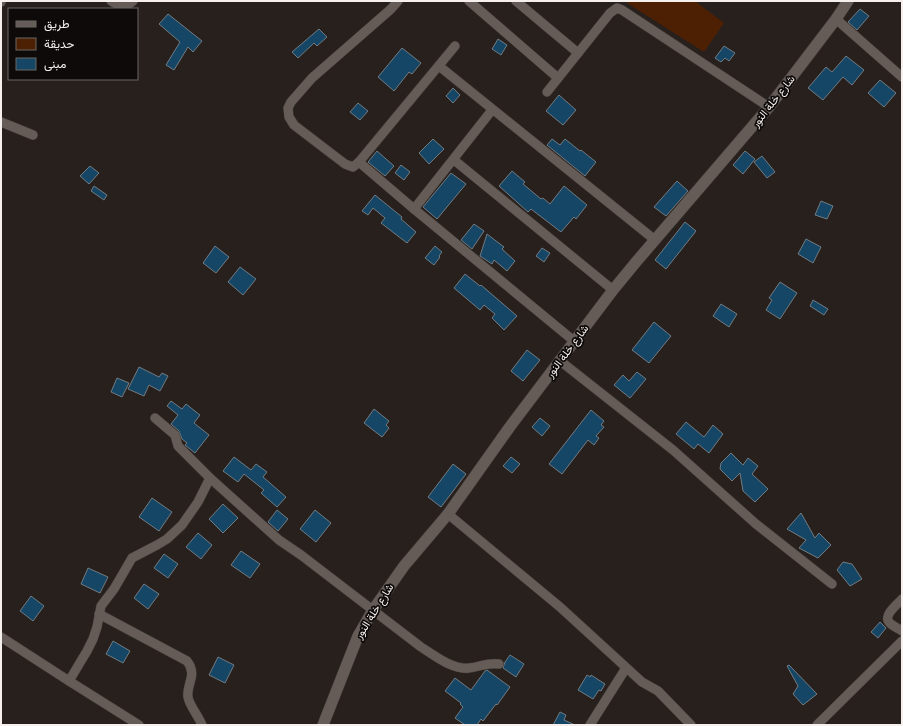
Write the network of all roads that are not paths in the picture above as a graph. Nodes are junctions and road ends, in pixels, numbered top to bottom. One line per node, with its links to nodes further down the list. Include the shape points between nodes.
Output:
1 (111, 1): 2 (street, via 121,6)
2 (133, 1)
3 (398, 1): 19 (street, via 312,78 288,108 289,117 294,125 345,164 353,167)
4 (469, 1): 12 (street)
5 (516, 1): 9 (street)
6 (848, 1): 7 (street, شارع خلة النور)
7 (836, 19): 11 (street); 14 (street, شارع خلة النور)
8 (455, 46): 10 (street)
9 (578, 53): 12 (street); 14 (street, via 610,12 617,8)
10 (439, 66): 15 (street); 19 (street)
11 (902, 77)
12 (558, 78): 13 (street)
13 (547, 92)
14 (769, 107): 21 (street, شارع خلة النور)
15 (492, 110): 18 (street); 21 (street)
16 (1, 122): 17 (street)
17 (33, 135)
18 (454, 160): 20 (street); 22 (street)
19 (359, 162): 20 (street)
20 (414, 209): 23 (street)
21 (655, 240): 22 (street, شارع خلة النور)
22 (613, 290): 23 (street, شارع خلة النور)
23 (574, 341): 24 (street, شارع خلة النور)
24 (560, 360): 27 (street, شارع خلة النور, via 508,428); 28 (street, via 673,450 756,524)
25 (156, 418): 26 (street, via 174,435 178,446)
26 (210, 478): 30 (street, via 278,540); 31 (street, via 182,525 162,542 132,558 101,606)
27 (448, 514): 30 (street, شارع خلة النور, via 404,566); 36 (street, via 560,607)
28 (832, 584)
29 (902, 599): 32 (street, via 887,618 888,622)
30 (373, 610): 35 (street, via 421,647 454,666 468,668 491,663); 41 (street, شارع خلة النور, via 358,636)
31 (100, 614): 37 (street, via 93,639); 40 (street, via 188,661 192,666 188,697)
32 (902, 631)
33 (1, 637): 37 (street)
34 (902, 641): 43 (street)
35 (499, 664)
36 (626, 668): 38 (street, via 642,682 658,691); 42 (street)
37 (69, 681): 39 (street)
38 (686, 723)
39 (139, 725)
40 (202, 725)
41 (323, 725)
42 (590, 725)
43 (817, 725)

